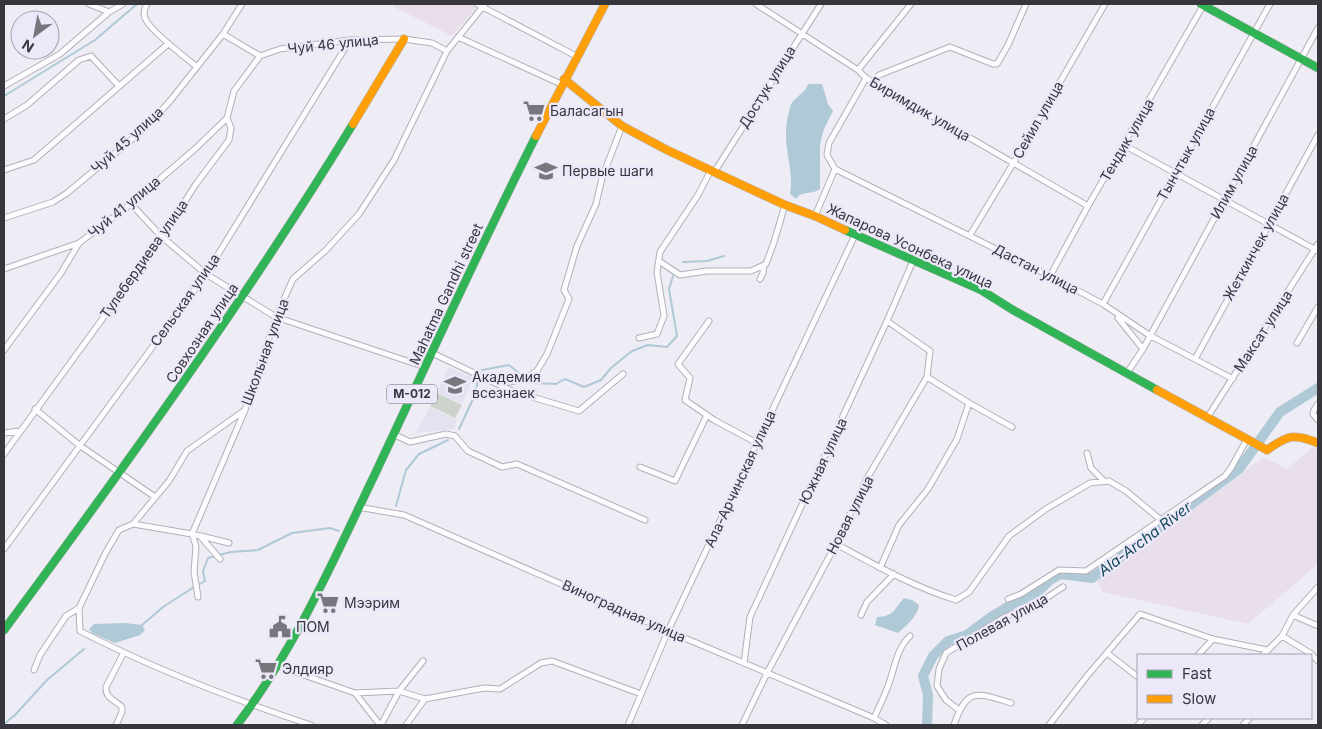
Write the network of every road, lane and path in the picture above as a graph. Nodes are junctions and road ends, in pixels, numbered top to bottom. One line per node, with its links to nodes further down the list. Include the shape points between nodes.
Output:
1 (89, 4): 15 (street)
2 (123, 4): 15 (street)
3 (147, 4): 23 (street, via 145,20)
4 (242, 4): 19 (street, Чуй 45 улица)
5 (477, 4): 14 (street)
6 (605, 4): 26 (street, Mahatma Gandhi street)
7 (756, 4): 18 (street, Биримдик улица)
8 (821, 4): 18 (street, Достук улица)
9 (911, 4): 30 (street)
10 (1026, 4): 33 (street, via 997,64 950,48 879,75)
11 (1105, 4): 41 (street, Сейил улица)
12 (1203, 4): 17 (street); 40 (street, Тендик улица)
13 (1270, 4): 17 (street, Тынчтык улица)
14 (484, 6): 20 (street, Школьная улица); 26 (street)
15 (109, 12): 34 (street, via 60,54)
16 (1318, 28): 27 (street, Илим улица)
17 (1253, 32): 27 (street); 45 (street, Тынчтык улица)
18 (802, 33): 30 (street, Биримдик улица); 44 (street, Достук улица)
19 (223, 34): 25 (street); 28 (street, Чуй 45 улица)
20 (458, 37): 24 (street, Школьная улица); 32 (street)
21 (404, 39): 22 (street, Чуй 46 улица); 24 (street, Чуй 46 улица, via 432,43); 65 (street, Совхозная улица, via 352,127)
22 (350, 40): 25 (street, Чуй 46 улица); 62 (street, Сельская улица)
23 (168, 44): 28 (street); 35 (street)
24 (447, 51): 69 (street, Школьная улица, via 394,160 360,214 293,279)
25 (260, 56): 36 (street, Тулебердиева улица, via 234,91)
26 (576, 56): 32 (street, Mahatma Gandhi street / М-012)
27 (1301, 59): 29 (street); 46 (street, Илим улица)
28 (196, 66): 51 (street, Чуй 45 улица, via 143,130 67,194)
29 (1318, 68)
30 (858, 70): 31 (street, Биримдик улица)
31 (866, 78): 33 (street, Биримдик улица); 42 (street, via 829,143 827,155)
32 (563, 82): 38 (street, Жапарова Усонбека улица); 77 (street, Mahatma Gandhi street / М-012)
33 (874, 83): 41 (street, Биримдик улица)
34 (4, 86)
35 (119, 86): 37 (street, via 91,56 79,60 27,105); 43 (street, via 34,160)
36 (228, 118): 47 (street, Чуй 41 улица); 55 (street, Тулебердиева улица, via 231,128 229,140)
37 (4, 119)
38 (622, 126): 44 (street, Жапарова Усонбека улица); 84 (street, via 602,178 596,204 577,246 564,290 568,298 547,354 537,371 521,380)
39 (1318, 135): 52 (street, Жеткинчек улица)
40 (1124, 145): 45 (street); 49 (street, Тендик улица)
41 (1014, 162): 49 (street, Биримдик улица); 54 (street, Сейил улица)
42 (835, 169): 50 (street); 54 (street, Дастан улица)
43 (4, 170)
44 (713, 170): 48 (street, Жапарова Усонбека улица); 58 (street, Достук улица, via 660,252)
45 (1175, 173): 46 (street); 66 (street, Тынчтык улица)
46 (1224, 199): 52 (street); 72 (street, Илим улица)
47 (131, 204): 55 (street); 56 (street, Чуй 41 улица)
48 (785, 205): 50 (street, Жапарова Усонбека улица); 60 (street)
49 (1088, 206): 63 (street, Тендик улица)
50 (815, 216): 53 (street, Жапарова Усонбека улица)
51 (4, 218)
52 (1269, 224): 57 (street); 78 (street, Жеткинчек улица)
53 (854, 235): 59 (street, Жапарова Усонбека улица); 97 (street, Ала-Арчинская улица)
54 (970, 235): 63 (street, Дастан улица)
55 (162, 238): 62 (street); 87 (street, Тулебердиева улица)
56 (79, 243): 61 (street, Чуй 41 улица); 76 (street)
57 (1317, 248): 83 (street, Максат улица)
58 (659, 261): 60 (street, via 680,275 706,271 751,271); 73 (street, via 657,272 664,316 657,334)
59 (913, 262): 71 (street, Южная улица); 80 (street, Жапарова Усонбека улица, via 981,290)
60 (764, 265): 64 (street)
61 (4, 269)
62 (206, 274): 65 (street); 99 (street, Сельская улица)
63 (1050, 276): 66 (street, Дастан улица)
64 (760, 279)
65 (242, 298): 69 (street); 103 (street, Совхозная улица)
66 (1103, 304): 68 (street, Дастан улица)
67 (1318, 307): 74 (street)
68 (1110, 310): 72 (street, Дастан улица); 75 (street)
69 (276, 317): 79 (street); 88 (street, Школьная улица)
70 (708, 321): 89 (street, via 678,364 690,378 685,400)
71 (887, 322): 82 (street, Новая улица, via 930,351); 138 (street, Южная улица, via 750,617)
72 (1149, 335): 75 (street, Илим улица); 78 (street, Дастан улица)
73 (640, 338)
74 (1297, 343)
75 (1143, 349): 80 (street, Илим улица)
76 (4, 350)
77 (432, 353): 79 (street, Mahatma Gandhi street / М-012); 84 (street)
78 (1194, 359): 83 (street, Дастан улица)
79 (425, 367): 95 (street, Mahatma Gandhi street / М-012)
80 (1127, 373): 90 (street, Жапарова Усонбека улица)
81 (623, 374): 84 (street, via 579,411)
82 (927, 376): 85 (street); 113 (street, Новая улица, via 866,480)
83 (1233, 379): 90 (street, Максат улица)
84 (497, 384)
85 (969, 403): 92 (street); 116 (street, via 957,439 928,489 898,525)
86 (1318, 404): 91 (street, via 1313,414)
87 (35, 409): 93 (street, Тулебердиева улица); 99 (street)
88 (245, 410): 105 (street, via 187,451 169,482); 110 (street, Школьная улица)
89 (706, 415): 97 (street); 102 (street, via 675,481)
90 (1207, 418): 96 (street, Жапарова Усонбека улица)
91 (1318, 420)
92 (1012, 427)
93 (20, 431): 94 (street); 101 (street, Тулебердиева улица)
94 (4, 433)
95 (393, 434): 106 (street, Mahatma Gandhi street / М-012); 107 (street, via 410,442 446,434 454,436 468,451 502,467 517,464)
96 (1247, 439): 98 (street, Жапарова Усонбека улица, via 1267,450 1293,435); 108 (street, via 1225,476)
97 (757, 443): 127 (street, Ала-Арчинская улица)
98 (1318, 443)
99 (79, 445): 103 (street); 114 (street, Сельская улица)
100 (1087, 453): 104 (street, via 1091,468)
101 (4, 454)
102 (640, 467)
103 (119, 473): 105 (street); 126 (street, Совхозная улица)
104 (1104, 481): 108 (street, via 1126,490); 117 (street, via 1090,483 1010,536 969,592 956,600)
105 (155, 497): 109 (street)
106 (358, 508): 127 (street, Виноградная улица, via 404,515); 139 (street, Mahatma Gandhi street / М-012, via 301,626)
107 (645, 520)
108 (1161, 520): 121 (street, via 1086,570 1059,570)
109 (133, 524): 110 (street); 122 (street, via 119,530)
110 (192, 534): 111 (street); 120 (street, via 196,546 194,572)
111 (200, 536): 112 (street); 115 (street)
112 (229, 543)
113 (836, 544): 116 (street); 141 (street, Новая улица)
114 (4, 549)
115 (220, 559)
116 (880, 568): 117 (street)
117 (894, 574): 123 (street, via 867,602)
118 (1063, 587): 149 (street, Полевая улица, via 946,653 937,686 946,700)
119 (1318, 587): 124 (street)
120 (198, 597)
121 (1008, 599)
122 (79, 608): 132 (street, via 80,632); 140 (street, via 66,616)
123 (861, 615)
124 (1293, 615): 125 (street); 129 (street)
125 (1318, 626)
126 (4, 630)
127 (668, 631): 138 (street, Виноградная улица); 145 (street, Ала-Арчинская улица)
128 (910, 636): 150 (street, via 903,643)
129 (1282, 636): 131 (street); 136 (street)
130 (1213, 639): 131 (street); 133 (street, via 1140,614); 134 (street)
131 (1267, 650): 135 (street)
132 (123, 654): 148 (street); 152 (street, via 105,692 122,707)
133 (1107, 654): 142 (street); 160 (street)
134 (1199, 654)
135 (1264, 654)
136 (1309, 654)
137 (423, 661): 143 (street)
138 (744, 663): 141 (street, Виноградная улица)
139 (277, 666): 144 (street); 148 (street, Mahatma Gandhi street / М-012)
140 (34, 670)
141 (767, 673): 150 (street, Виноградная улица); 158 (street, Новая улица)
142 (1137, 676)
143 (399, 691): 144 (street); 146 (street); 155 (street)
144 (355, 693): 155 (street)
145 (641, 694): 146 (street, via 552,661 533,667 500,689 484,688); 157 (street, Ала-Арчинская улица)
146 (425, 699): 156 (street)
147 (1011, 703): 149 (street, via 980,694 972,696)
148 (252, 706): 153 (street, Mahatma Gandhi street / М-012); 154 (street)
149 (959, 710): 159 (street)
150 (874, 718): 151 (street, Виноградная улица)
151 (881, 724)
152 (116, 725)
153 (237, 725)
154 (311, 725)
155 (381, 725)
156 (406, 725)
157 (628, 725)
158 (742, 725)
159 (954, 725)
160 (1050, 725)

